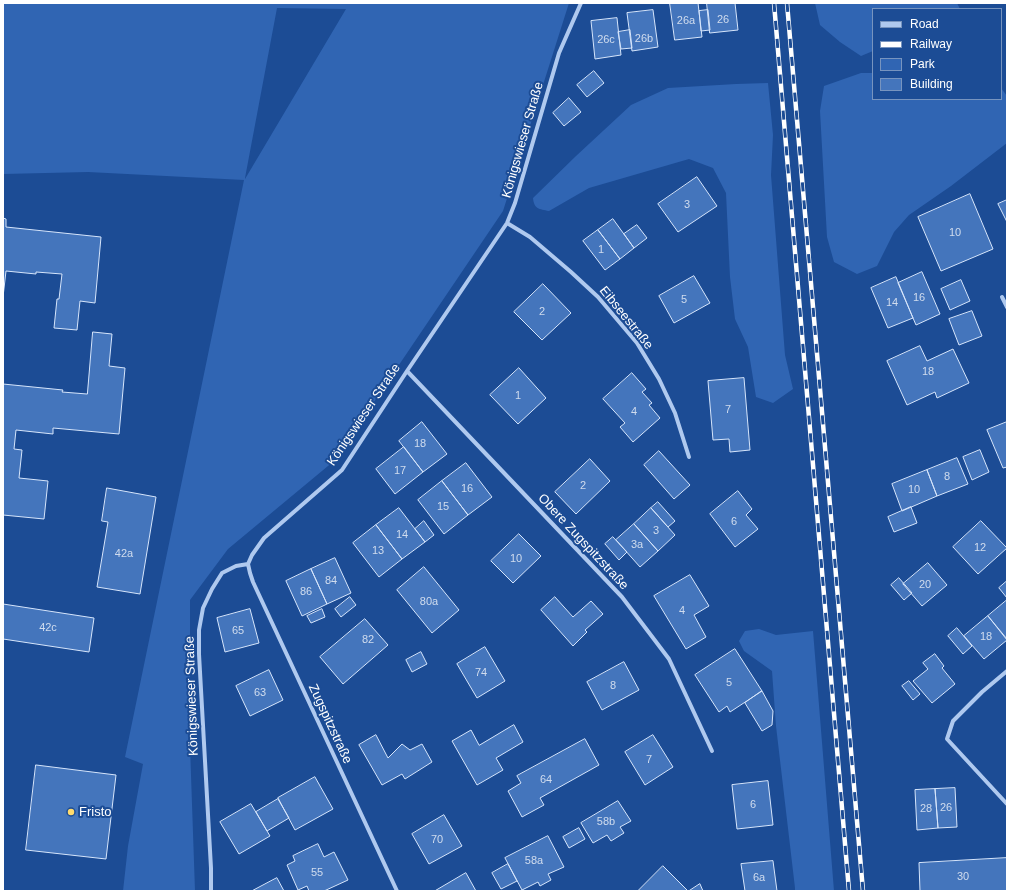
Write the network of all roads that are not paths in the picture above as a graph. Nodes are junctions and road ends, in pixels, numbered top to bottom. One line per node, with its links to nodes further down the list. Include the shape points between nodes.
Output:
1 (581, 3): 2 (street, Königswieser Straße, via 559,53)
2 (507, 223): 5 (street, Königswieser Straße); 6 (street, Eibseestraße, via 530,237 571,272 598,297 637,343 659,378 675,414)
3 (1002, 297): 4 (street)
4 (1007, 307)
5 (407, 371): 7 (street, Königswieser Straße, via 342,470 264,538); 9 (street, Obere Zugspitzstraße, via 622,597 669,659)
6 (689, 457)
7 (248, 564): 11 (street, Königswieser Straße, via 236,566 222,573 203,608 199,630); 12 (street, Zugspitzstraße, via 253,582)
8 (1007, 671): 10 (street, via 953,721 947,739)
9 (712, 751)
10 (1007, 804)
11 (211, 891)
12 (397, 891)

